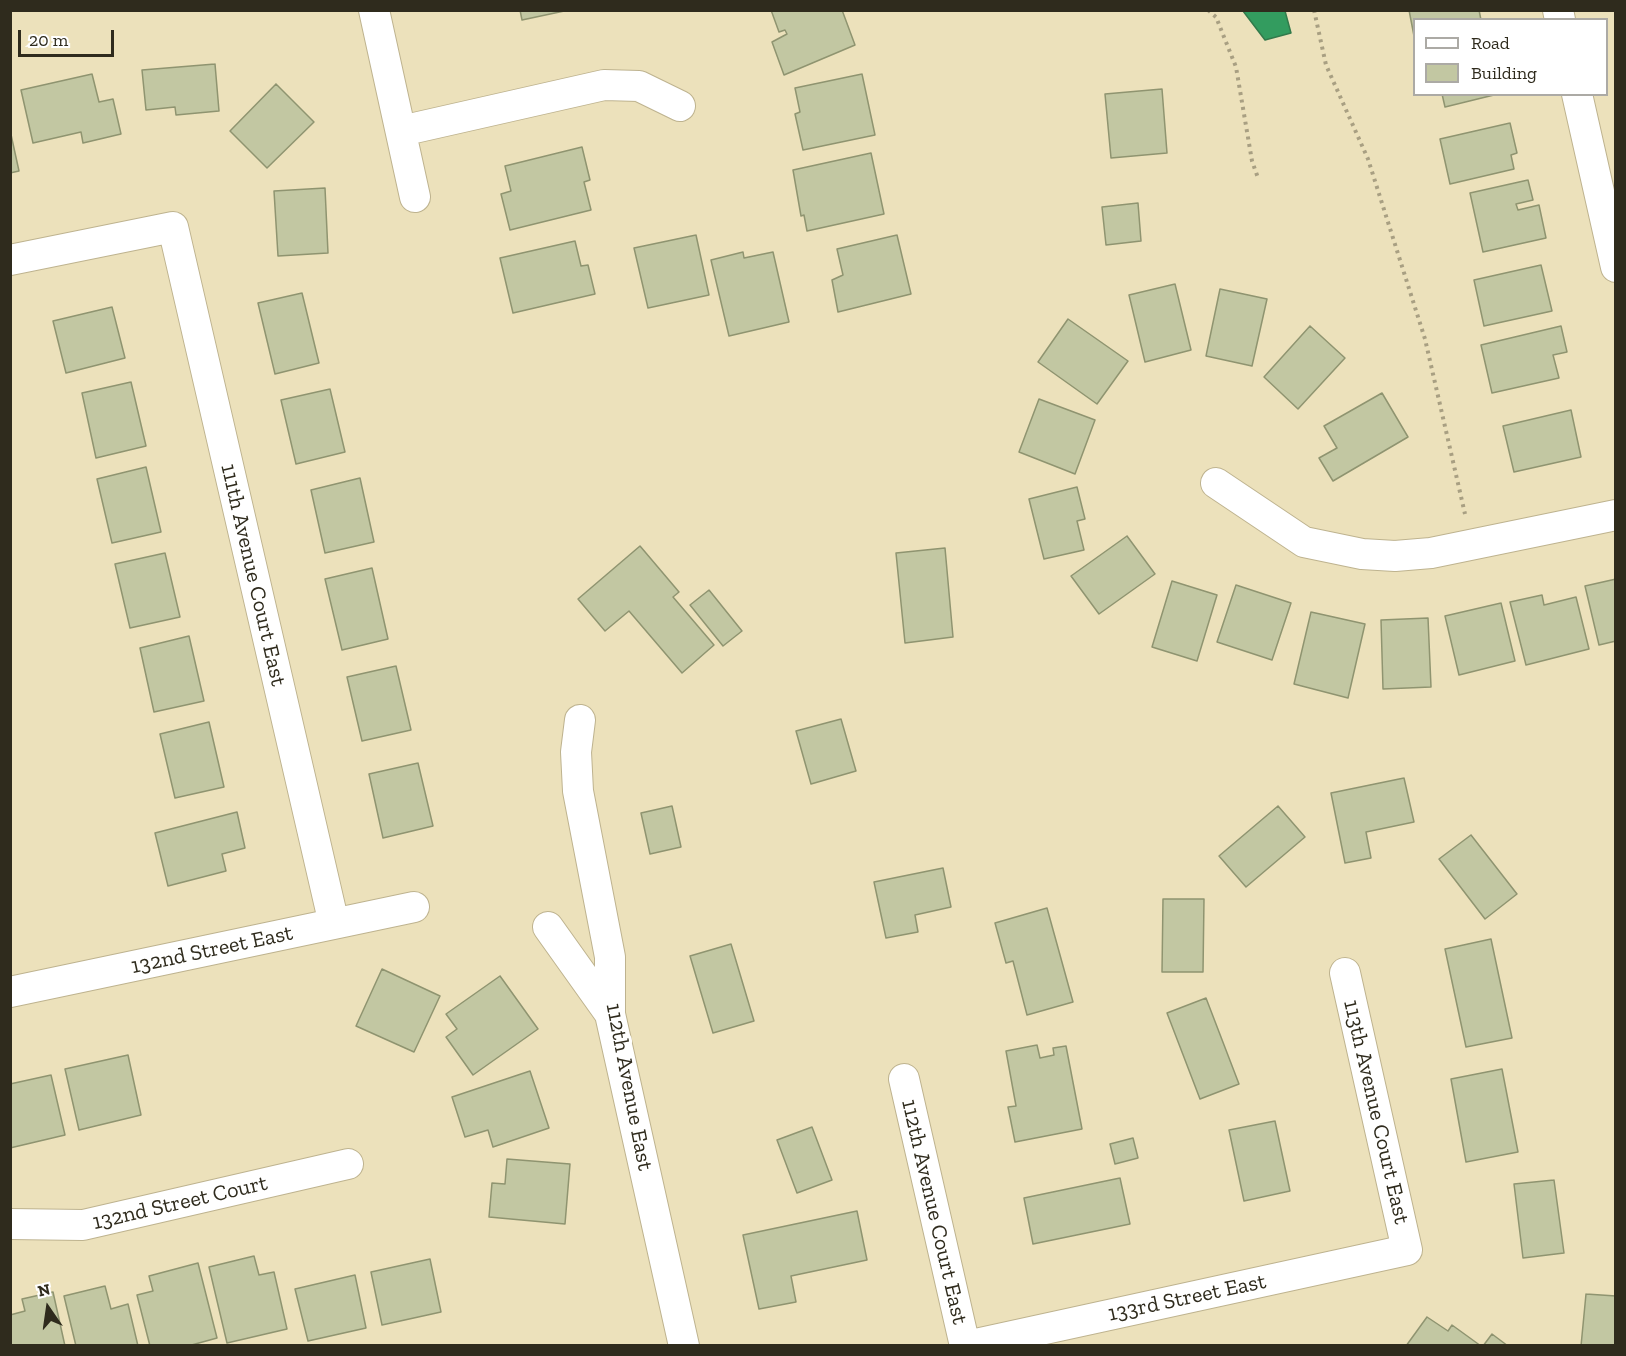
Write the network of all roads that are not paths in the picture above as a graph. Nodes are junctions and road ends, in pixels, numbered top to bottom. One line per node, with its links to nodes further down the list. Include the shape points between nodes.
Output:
1 (374, 10): 4 (street)
2 (1578, 96): 5 (street)
3 (680, 106): 4 (street, via 639,86 604,85)
4 (401, 131): 6 (street)
5 (1605, 167): 8 (street)
6 (415, 197)
7 (10, 260): 13 (street, 111th Avenue Court East, via 173,226)
8 (1616, 267)
9 (1216, 483): 10 (street, via 1304,542 1395,556 1431,553)
10 (1616, 515)
11 (580, 720): 17 (street, 112th Avenue East, via 576,752 578,791 610,957)
12 (414, 907): 13 (street, 132nd Street East)
13 (334, 924): 16 (street, 132nd Street East)
14 (549, 927): 17 (street)
15 (1345, 973): 21 (street, 113th Avenue Court East)
16 (10, 992)
17 (610, 1014): 22 (street, 112th Avenue East)
18 (904, 1079): 23 (street, 112th Avenue Court East)
19 (348, 1164): 20 (street, 132nd Street Court, via 83,1225)
20 (10, 1224)
21 (1407, 1250): 23 (street, 133rd Street East)
22 (684, 1346)
23 (966, 1346)

